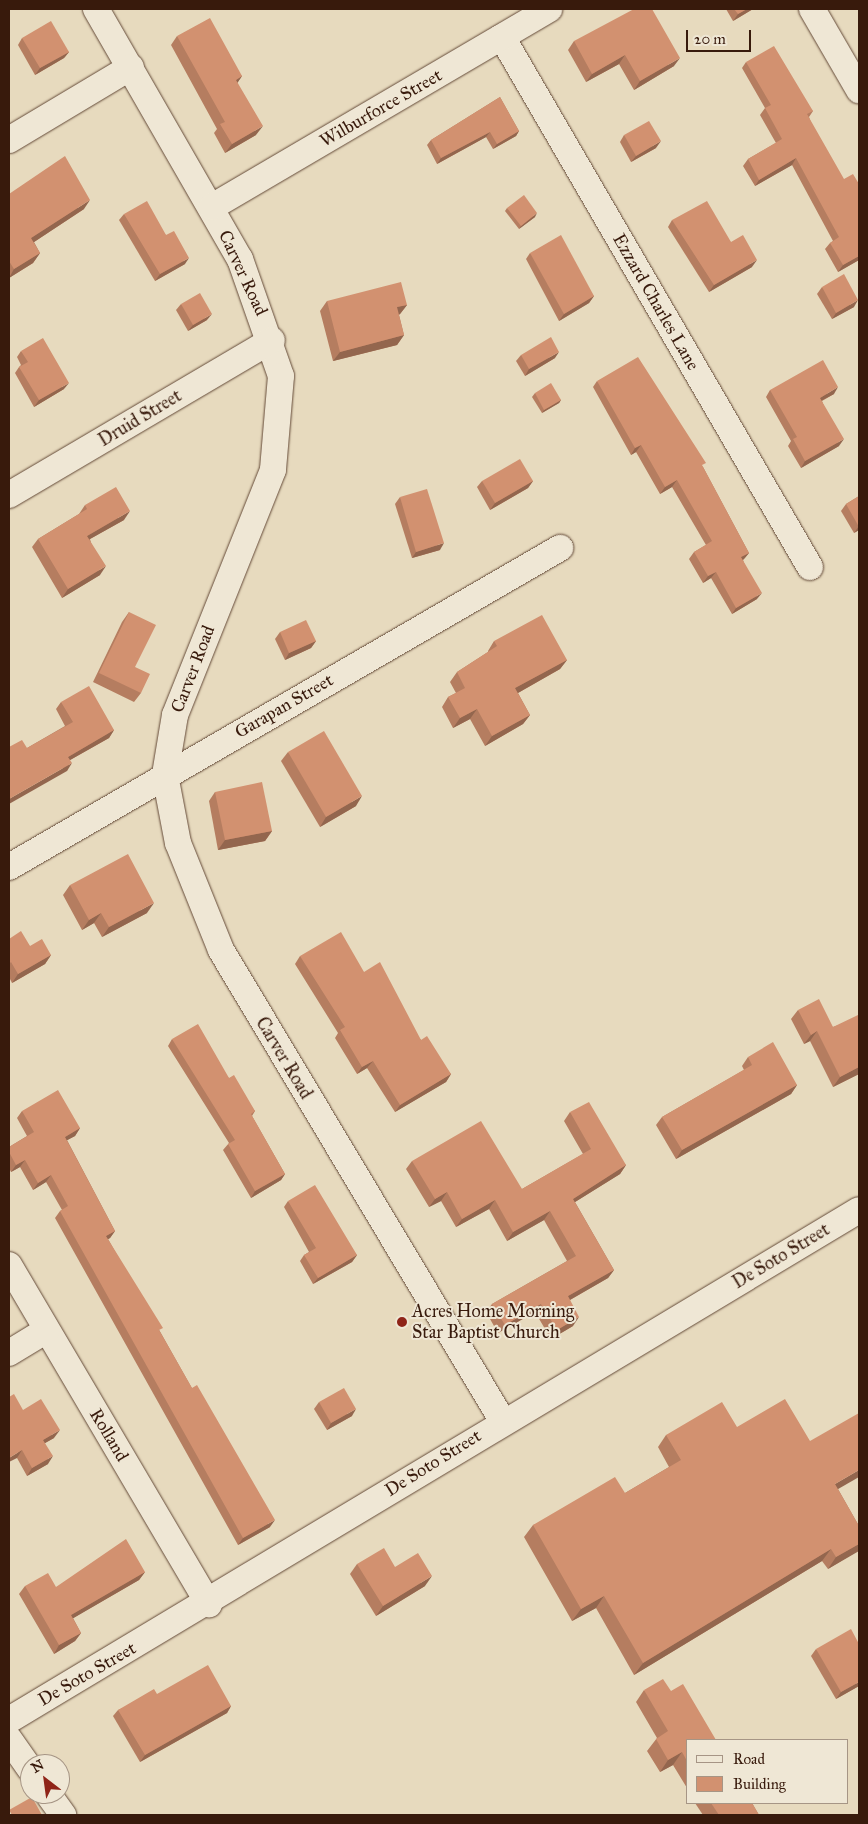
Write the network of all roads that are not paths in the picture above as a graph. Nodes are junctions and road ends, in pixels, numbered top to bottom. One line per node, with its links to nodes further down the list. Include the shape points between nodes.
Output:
1 (96, 9): 5 (street, Carver Road)
2 (550, 9): 4 (street, Wilburforce Street)
3 (812, 9): 6 (street)
4 (502, 37): 8 (street, Wilburforce Street); 12 (street, Ezzard Charles Lane)
5 (131, 68): 7 (street); 8 (street, Carver Road)
6 (859, 90)
7 (9, 140)
8 (212, 207): 9 (street, Carver Road, via 240,259)
9 (272, 340): 10 (street, Druid Street); 13 (street, Carver Road, via 281,376 273,470 238,564 187,676 175,715)
10 (9, 496)
11 (560, 548): 13 (street, Garapan Street)
12 (810, 567)
13 (165, 775): 14 (street, Garapan Street); 19 (street, Carver Road, via 178,843 220,950)
14 (9, 866)
15 (859, 1210): 19 (street, De Soto Street)
16 (9, 1265): 17 (street, Rolland)
17 (47, 1330): 18 (street); 20 (street, Rolland)
18 (9, 1353)
19 (502, 1420): 20 (street, De Soto Street)
20 (209, 1604): 21 (street, De Soto Street)
21 (9, 1720)
22 (9, 1739): 23 (street)
23 (20, 1755)
24 (55, 1804): 25 (street)
25 (63, 1815)

